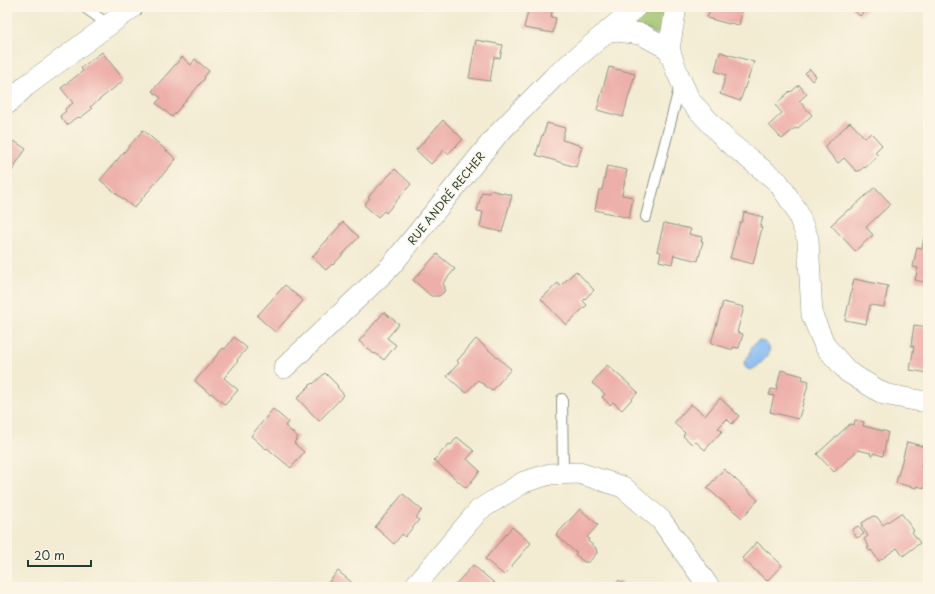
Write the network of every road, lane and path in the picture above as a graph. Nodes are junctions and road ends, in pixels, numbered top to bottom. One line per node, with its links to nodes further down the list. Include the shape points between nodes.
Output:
1 (84, 7): 5 (lane)
2 (133, 7): 5 (street)
3 (636, 7): 6 (street, RUE ANDRÉ RECHER)
4 (676, 7): 7 (street)
5 (109, 25): 9 (street, via 26,86)
6 (609, 30): 7 (street, via 641,34); 11 (street, RUE ANDRÉ RECHER, via 553,78 497,135 390,267)
7 (668, 49): 8 (street)
8 (681, 81): 10 (lane); 13 (street, via 690,101 726,141 778,182 796,210 808,239 812,315 825,346 848,372 884,394)
9 (7, 104)
10 (646, 217)
11 (284, 368)
12 (562, 399): 14 (lane)
13 (928, 401)
14 (563, 474): 15 (street, via 550,474 524,482 479,510); 16 (street, via 579,473 623,487 661,520)
15 (414, 587)
16 (709, 587)

